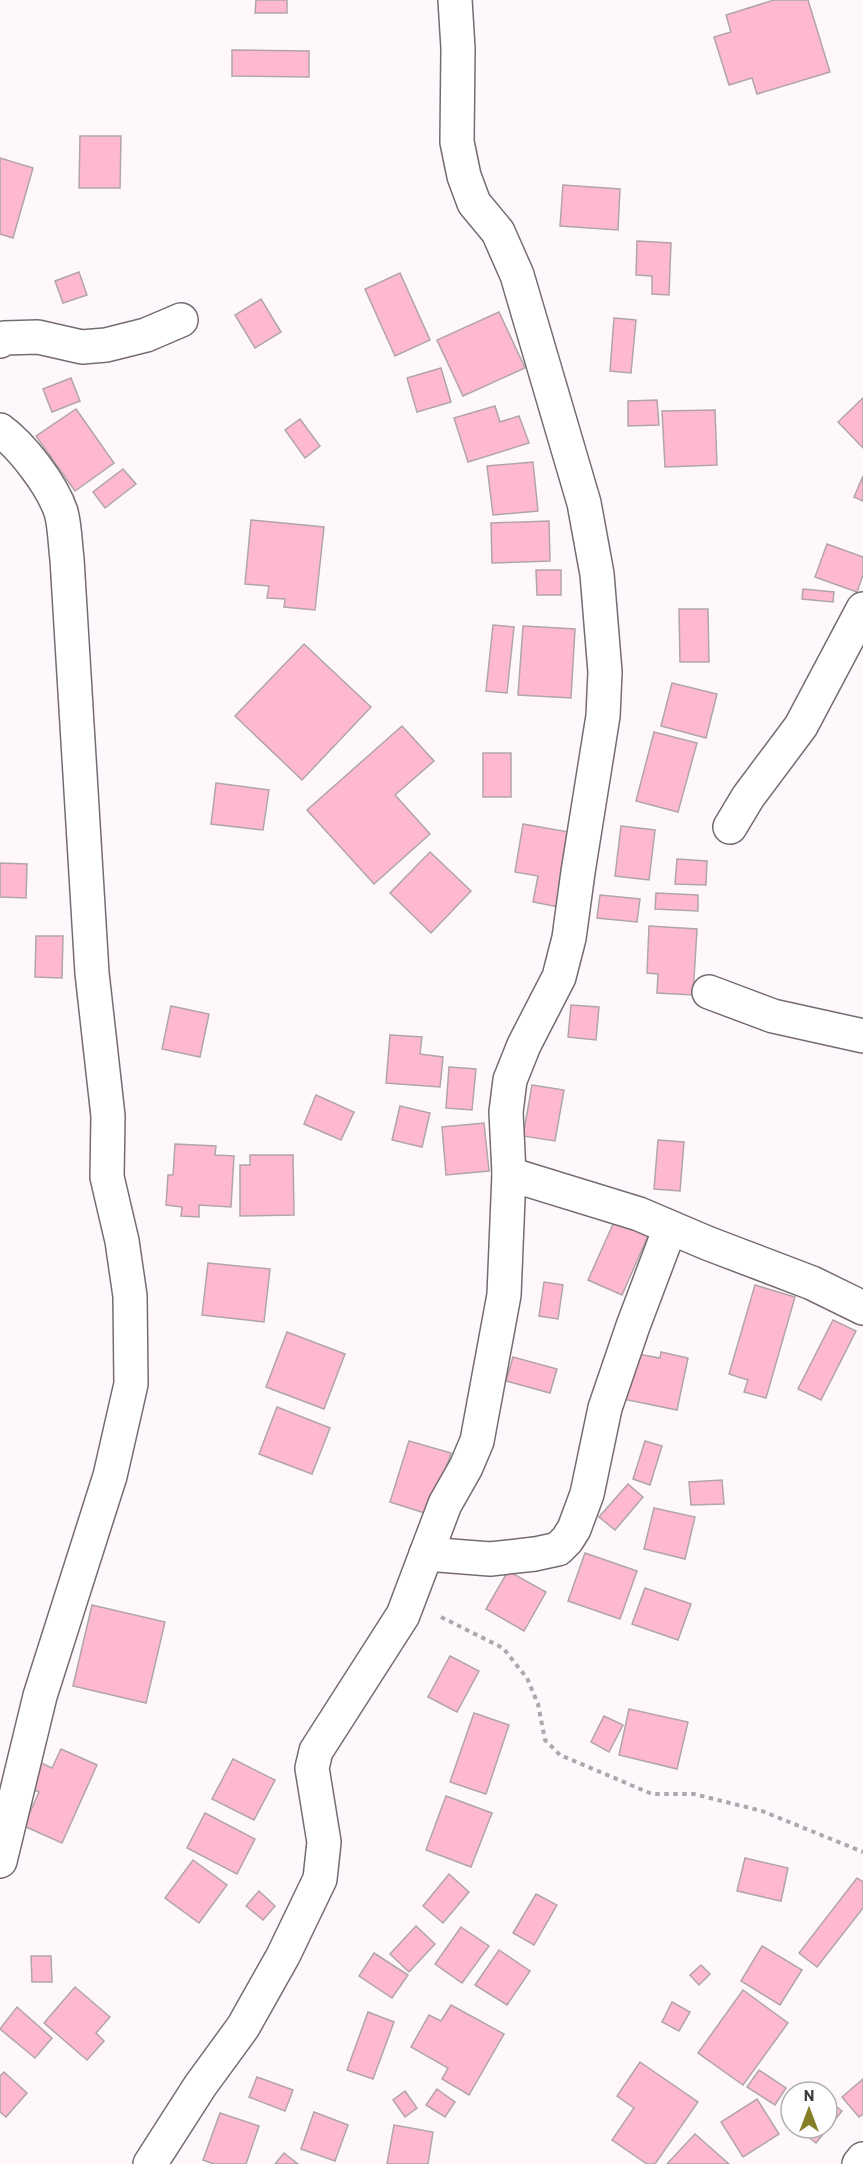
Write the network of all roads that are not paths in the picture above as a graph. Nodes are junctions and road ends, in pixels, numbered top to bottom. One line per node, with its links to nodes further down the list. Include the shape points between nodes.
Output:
1 (455, 0): 9 (street, via 457,142 464,176 474,203 498,232 517,275 584,503 597,574 605,672 603,716 569,938 559,977 510,1080 506,1112)
2 (181, 320): 3 (street, via 146,335 106,345 82,347 38,337)
3 (0, 341)
4 (0, 430): 13 (street, via 43,478 61,512 92,973 108,1116 107,1177 130,1296 131,1373 110,1476 40,1696)
5 (863, 609): 6 (street, via 801,726 748,796)
6 (730, 827)
7 (709, 993): 8 (street, via 773,1016)
8 (863, 1036)
9 (509, 1174): 10 (street, via 639,1214); 12 (street, via 504,1296 477,1441 445,1503)
10 (670, 1228): 11 (street, via 812,1283); 12 (street, via 605,1408 587,1494 567,1540 558,1549 490,1559)
11 (863, 1308)
12 (426, 1554): 15 (street, via 404,1615 316,1751 312,1768 324,1842 320,1879 243,2027)
13 (0, 1862)
14 (863, 2159): 16 (street)
15 (150, 2164)
16 (858, 2164)

